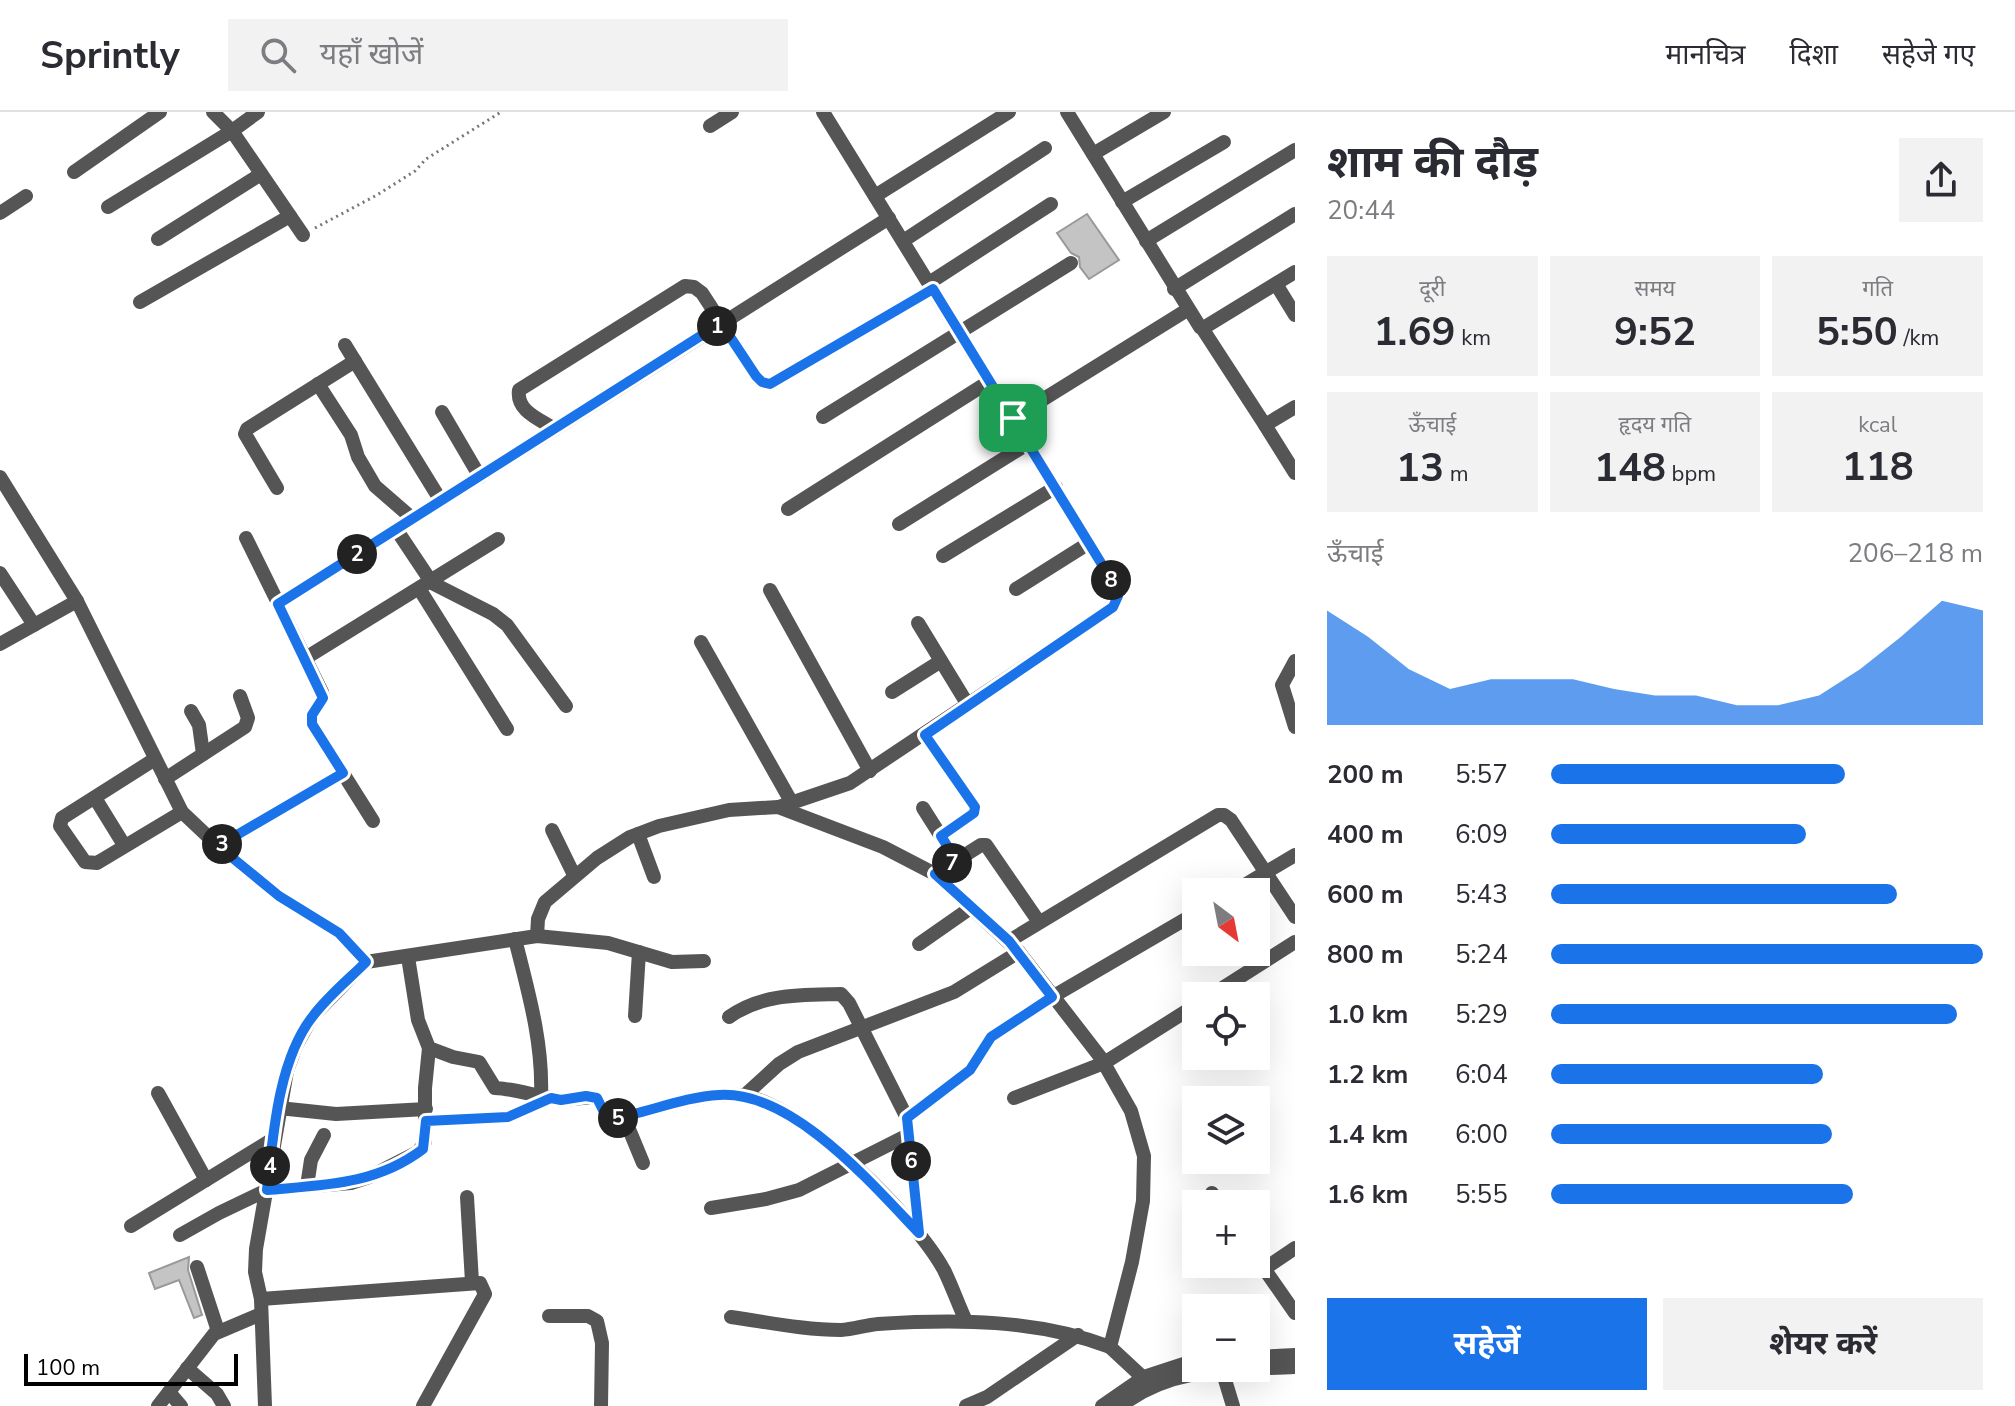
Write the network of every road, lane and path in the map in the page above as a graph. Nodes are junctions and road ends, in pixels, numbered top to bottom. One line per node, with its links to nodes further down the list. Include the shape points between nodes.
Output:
1 (160, 112): 16 (street)
2 (213, 112): 11 (street)
3 (258, 112): 11 (street)
4 (501, 112): 27 (path, via 377,195)
5 (732, 112): 10 (street)
6 (823, 112): 19 (street)
7 (1009, 112): 19 (street)
8 (1067, 112): 15 (street)
9 (1164, 112): 15 (street)
10 (710, 126)
11 (232, 131): 17 (street); 22 (street)
12 (1224, 142): 20 (street)
13 (1045, 148): 29 (street)
14 (1295, 150): 30 (street)
15 (1093, 154): 20 (street)
16 (74, 172)
17 (261, 174): 25 (street); 28 (street)
18 (26, 196): 23 (street)
19 (875, 196): 26 (street)
20 (1122, 202): 30 (street)
21 (1051, 204): 34 (street)
22 (108, 207)
23 (0, 213)
24 (1295, 214): 35 (street)
25 (290, 216): 27 (street); 36 (street)
26 (889, 218): 29 (street); 39 (street)
27 (303, 235)
28 (158, 239)
29 (903, 241): 34 (street)
30 (1146, 241): 35 (street)
31 (1071, 263): 41 (street)
32 (1295, 272): 33 (street)
33 (1276, 284): 38 (street); 40 (street)
34 (931, 286): 39 (street, via 770,384 756,376); 41 (street)
35 (1174, 289): 37 (street)
36 (140, 302)
37 (1187, 310): 40 (street); 49 (street)
38 (1295, 315)
39 (721, 323): 51 (street); 51 (street, via 702,293 685,286 519,390 522,408)
40 (1202, 328): 50 (street)
41 (959, 332): 44 (street); 48 (street)
42 (345, 345): 43 (street)
43 (355, 361): 45 (street); 58 (street)
44 (990, 381): 49 (street); 59 (street)
45 (318, 384): 57 (street, via 245,434); 60 (street, via 375,486)
46 (1295, 407): 50 (street)
47 (442, 412): 55 (street)
48 (823, 417)
49 (1013, 418): 52 (street)
50 (1265, 425): 53 (street)
51 (555, 429): 55 (street)
52 (1029, 443): 56 (street); 61 (street)
53 (1295, 473)
54 (0, 477): 71 (street)
55 (480, 477): 58 (street)
56 (1056, 487): 65 (street); 66 (street)
57 (277, 488)
58 (441, 501): 60 (street)
59 (788, 509)
60 (413, 519): 62 (street)
61 (899, 524)
62 (396, 529): 68 (street); 72 (street)
63 (246, 538): 72 (street)
64 (498, 539): 68 (street)
65 (1089, 543): 69 (street); 82 (street, via 1117,589 1117,602)
66 (943, 556)
67 (0, 573): 74 (street)
68 (426, 586): 77 (street); 83 (street, via 507,625); 86 (street)
69 (1016, 589)
70 (770, 590): 90 (street)
71 (77, 601): 74 (street); 89 (street)
72 (278, 604): 77 (street)
73 (918, 623): 78 (street)
74 (34, 625): 76 (street)
75 (701, 642): 94 (street)
76 (0, 644)
77 (304, 659): 91 (street, via 323,698 310,720)
78 (941, 661): 80 (street); 82 (street)
79 (1295, 661): 85 (street, via 1282,685)
80 (892, 692)
81 (240, 696): 88 (street, via 248,718 245,727)
82 (968, 705): 87 (street)
83 (566, 706)
84 (191, 711): 88 (street)
85 (1295, 727)
86 (507, 729)
87 (925, 735): 90 (street); 100 (street, via 975,807)
88 (203, 754): 92 (street)
89 (155, 759): 92 (street); 93 (street)
90 (870, 771): 94 (street, via 834,790)
91 (343, 773): 97 (street); 102 (street)
92 (165, 779): 96 (street)
93 (95, 798): 101 (street); 101 (street, via 62,818 60,826 87,863 97,863)
94 (785, 805): 99 (street, via 705,814); 106 (street)
95 (923, 808): 100 (street)
96 (182, 812): 101 (street); 102 (street)
97 (373, 821)
98 (552, 830): 107 (street)
99 (638, 834): 107 (street); 108 (street)
100 (941, 836): 104 (street)
101 (124, 845)
102 (218, 846): 122 (street, via 279,896 339,933)
103 (1295, 855): 105 (street)
104 (956, 860): 106 (street); 113 (street, via 986,845)
105 (1267, 872): 109 (street); 111 (street); 113 (street, via 1231,820 1218,815)
106 (935, 874): 110 (street)
107 (574, 875): 114 (street, via 545,902)
108 (654, 877)
109 (1257, 878)
110 (972, 907): 117 (street); 118 (street)
111 (1295, 917)
112 (1182, 921): 124 (street)
113 (1039, 922): 118 (street)
114 (537, 936): 115 (street); 119 (street, via 608,943)
115 (515, 939): 120 (street); 132 (street)
116 (1295, 942): 123 (street)
117 (919, 944)
118 (1014, 947): 124 (street); 128 (street, via 954,992)
119 (639, 952): 121 (street, via 672,962); 126 (street)
120 (408, 957): 122 (street); 129 (street, via 418,1020)
121 (704, 961)
122 (366, 962): 135 (street, via 312,1017 296,1046)
123 (1232, 982)
124 (1052, 997): 130 (street); 138 (street, via 991,1037 970,1070)
125 (1182, 1014): 130 (street)
126 (635, 1016)
127 (729, 1017): 128 (street, via 791,994 841,994)
128 (861, 1027): 133 (street, via 789,1057); 138 (street)
129 (429, 1048): 132 (street, via 479,1062 495,1088); 136 (street)
130 (1104, 1063): 134 (street); 164 (street, via 1131,1111 1144,1156 1143,1201)
131 (158, 1093): 144 (street)
132 (546, 1096): 136 (street, via 508,1117); 137 (street, via 597,1098 606,1116)
133 (744, 1096): 137 (street, via 718,1095); 142 (street, via 790,1116)
134 (1014, 1098)
135 (279, 1108): 136 (street); 141 (street)
136 (426, 1115): 145 (street, via 425,1142 418,1152 361,1180)
137 (624, 1117): 143 (street)
138 (907, 1118): 140 (street)
139 (324, 1135): 145 (street, via 311,1160)
140 (908, 1135): 142 (street); 150 (street)
141 (273, 1139): 144 (street); 146 (street)
142 (851, 1162): 148 (street, via 785,1195); 150 (street)
143 (643, 1163)
144 (206, 1180): 149 (street)
145 (307, 1186): 146 (street)
146 (267, 1190): 151 (street); 157 (street, via 256,1249)
147 (467, 1197): 156 (street)
148 (711, 1208)
149 (131, 1226)
150 (919, 1233): 161 (street)
151 (180, 1235)
152 (1295, 1248): 153 (street)
153 (1270, 1259)
154 (197, 1267): 162 (street)
155 (1270, 1277): 158 (street)
156 (472, 1282): 157 (street); 179 (street, via 480,1283 485,1294)
157 (261, 1306): 162 (street); 178 (street)
158 (1295, 1313)
159 (549, 1316): 180 (street, via 588,1316 597,1321)
160 (731, 1317): 161 (street, via 844,1330)
161 (966, 1321): 163 (street)
162 (218, 1331): 169 (street)
163 (1078, 1335): 164 (street); 181 (street)
164 (1110, 1347): 172 (street)
165 (1295, 1355): 166 (street)
166 (1270, 1356)
167 (1182, 1366): 172 (street)
168 (1295, 1367): 170 (street)
169 (187, 1368): 174 (street); 177 (street)
170 (1270, 1368)
171 (1182, 1375): 172 (street)
172 (1148, 1382): 182 (street); 183 (street)
173 (1226, 1382): 184 (street)
174 (169, 1392): 175 (street); 176 (street)
175 (158, 1406)
176 (181, 1406)
177 (224, 1406)
178 (265, 1406)
179 (423, 1406)
180 (601, 1406)
181 (966, 1406)
182 (1102, 1406)
183 (1121, 1406)
184 (1233, 1406)

